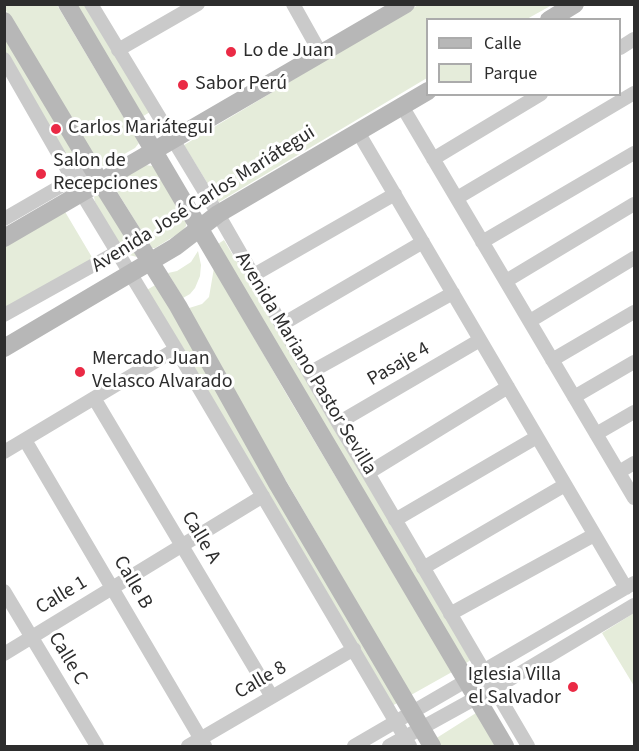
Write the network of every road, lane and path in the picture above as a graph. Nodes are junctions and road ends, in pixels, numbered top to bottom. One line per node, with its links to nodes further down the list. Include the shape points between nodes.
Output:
1 (67, 4): 20 (main road, Avenida Mariano Pastor Sevilla)
2 (91, 4): 11 (street, Avenida Mariano Pastor Sevilla)
3 (198, 4): 11 (street)
4 (293, 4): 12 (street)
5 (575, 4): 7 (main road)
6 (400, 6): 12 (main road)
7 (552, 18)
8 (4, 21): 23 (main road)
9 (634, 39): 10 (street)
10 (621, 47)
11 (118, 50): 19 (street, Avenida Mariano Pastor Sevilla)
12 (321, 54): 19 (main road)
13 (4, 59): 24 (street)
14 (426, 92): 17 (main road, Avenida José Carlos Mariátegui)
15 (634, 93): 26 (street)
16 (538, 96): 22 (street)
17 (402, 106): 18 (main road, Avenida José Carlos Mariátegui); 22 (street)
18 (358, 132): 25 (street); 28 (main road, Avenida José Carlos Mariátegui)
19 (173, 141): 20 (main road); 28 (street, Avenida Mariano Pastor Sevilla)
20 (153, 152): 23 (main road); 30 (main road, Avenida Mariano Pastor Sevilla)
21 (634, 153): 33 (street)
22 (433, 159): 26 (street)
23 (96, 175): 24 (main road); 36 (main road)
24 (77, 186): 29 (street); 31 (main road); 34 (street)
25 (395, 194): 32 (street); 38 (street)
26 (457, 198): 33 (street)
27 (634, 204): 39 (street)
28 (218, 214): 30 (main road, Avenida José Carlos Mariátegui); 38 (street, Avenida Mariano Pastor Sevilla)
29 (4, 219)
30 (199, 229): 36 (main road, Avenida José Carlos Mariátegui); 79 (main road, Avenida Mariano Pastor Sevilla)
31 (4, 238)
32 (423, 242): 40 (street); 44 (street)
33 (482, 242): 39 (street)
34 (117, 252): 37 (street); 42 (street, Avenida José Carlos Mariátegui)
35 (634, 258): 43 (street)
36 (151, 262): 37 (main road, Avenida José Carlos Mariátegui); 83 (main road)
37 (131, 274): 46 (main road, Avenida José Carlos Mariátegui); 47 (street)
38 (252, 276): 44 (street, Avenida Mariano Pastor Sevilla)
39 (506, 281): 43 (street)
40 (453, 293): 45 (street); 50 (street)
41 (634, 312): 48 (street)
42 (4, 315)
43 (530, 321): 48 (street)
44 (281, 325): 50 (street, Avenida Mariano Pastor Sevilla)
45 (480, 340): 51 (street); 55 (street, Pasaje 4)
46 (4, 348)
47 (176, 349): 53 (street); 64 (street)
48 (552, 360): 52 (street)
49 (634, 362): 52 (street)
50 (309, 374): 55 (street, Avenida Mariano Pastor Sevilla)
51 (508, 387): 57 (street); 62 (street)
52 (574, 397): 56 (street)
53 (94, 398): 58 (street); 68 (street, Calle A)
54 (634, 412): 56 (street)
55 (338, 423): 62 (street, Avenida Mariano Pastor Sevilla)
56 (596, 434): 61 (street)
57 (537, 437): 63 (street); 66 (street)
58 (25, 440): 59 (street); 71 (street, Calle B)
59 (4, 452)
60 (634, 463): 61 (street)
61 (619, 472): 65 (street)
62 (368, 473): 66 (street, Avenida Mariano Pastor Sevilla)
63 (565, 485): 67 (street); 69 (street)
64 (263, 496): 68 (street, Calle 1); 76 (street)
65 (634, 498)
66 (395, 520): 69 (street, Avenida Mariano Pastor Sevilla)
67 (594, 535): 70 (street); 74 (street)
68 (182, 546): 71 (street, Calle 1); 81 (street, Calle A)
69 (423, 568): 74 (street, Avenida Mariano Pastor Sevilla)
70 (630, 586): 78 (street)
71 (112, 588): 75 (street, Calle 1); 86 (street, Calle B)
72 (4, 591): 75 (street, Calle C)
73 (634, 605): 80 (street)
74 (450, 614): 78 (street, Avenida Mariano Pastor Sevilla)
75 (32, 637): 77 (street, Calle 1); 87 (street, Calle C)
76 (354, 649): 81 (street, Calle 8); 84 (street)
77 (4, 654)
78 (483, 671): 79 (street); 80 (street, Avenida Mariano Pastor Sevilla)
79 (466, 681): 82 (main road, Avenida Mariano Pastor Sevilla); 83 (street)
80 (494, 688): 82 (street); 92 (street, Avenida Mariano Pastor Sevilla)
81 (272, 697): 86 (street, Calle 8)
82 (476, 698): 83 (street); 91 (main road, Avenida Mariano Pastor Sevilla)
83 (417, 720): 84 (street); 85 (street); 90 (main road)
84 (396, 722): 85 (street); 88 (street)
85 (407, 742): 89 (street)
86 (198, 744)
87 (96, 747)
88 (354, 747)
89 (388, 747)
90 (432, 747)
91 (505, 747)
92 (528, 747)

